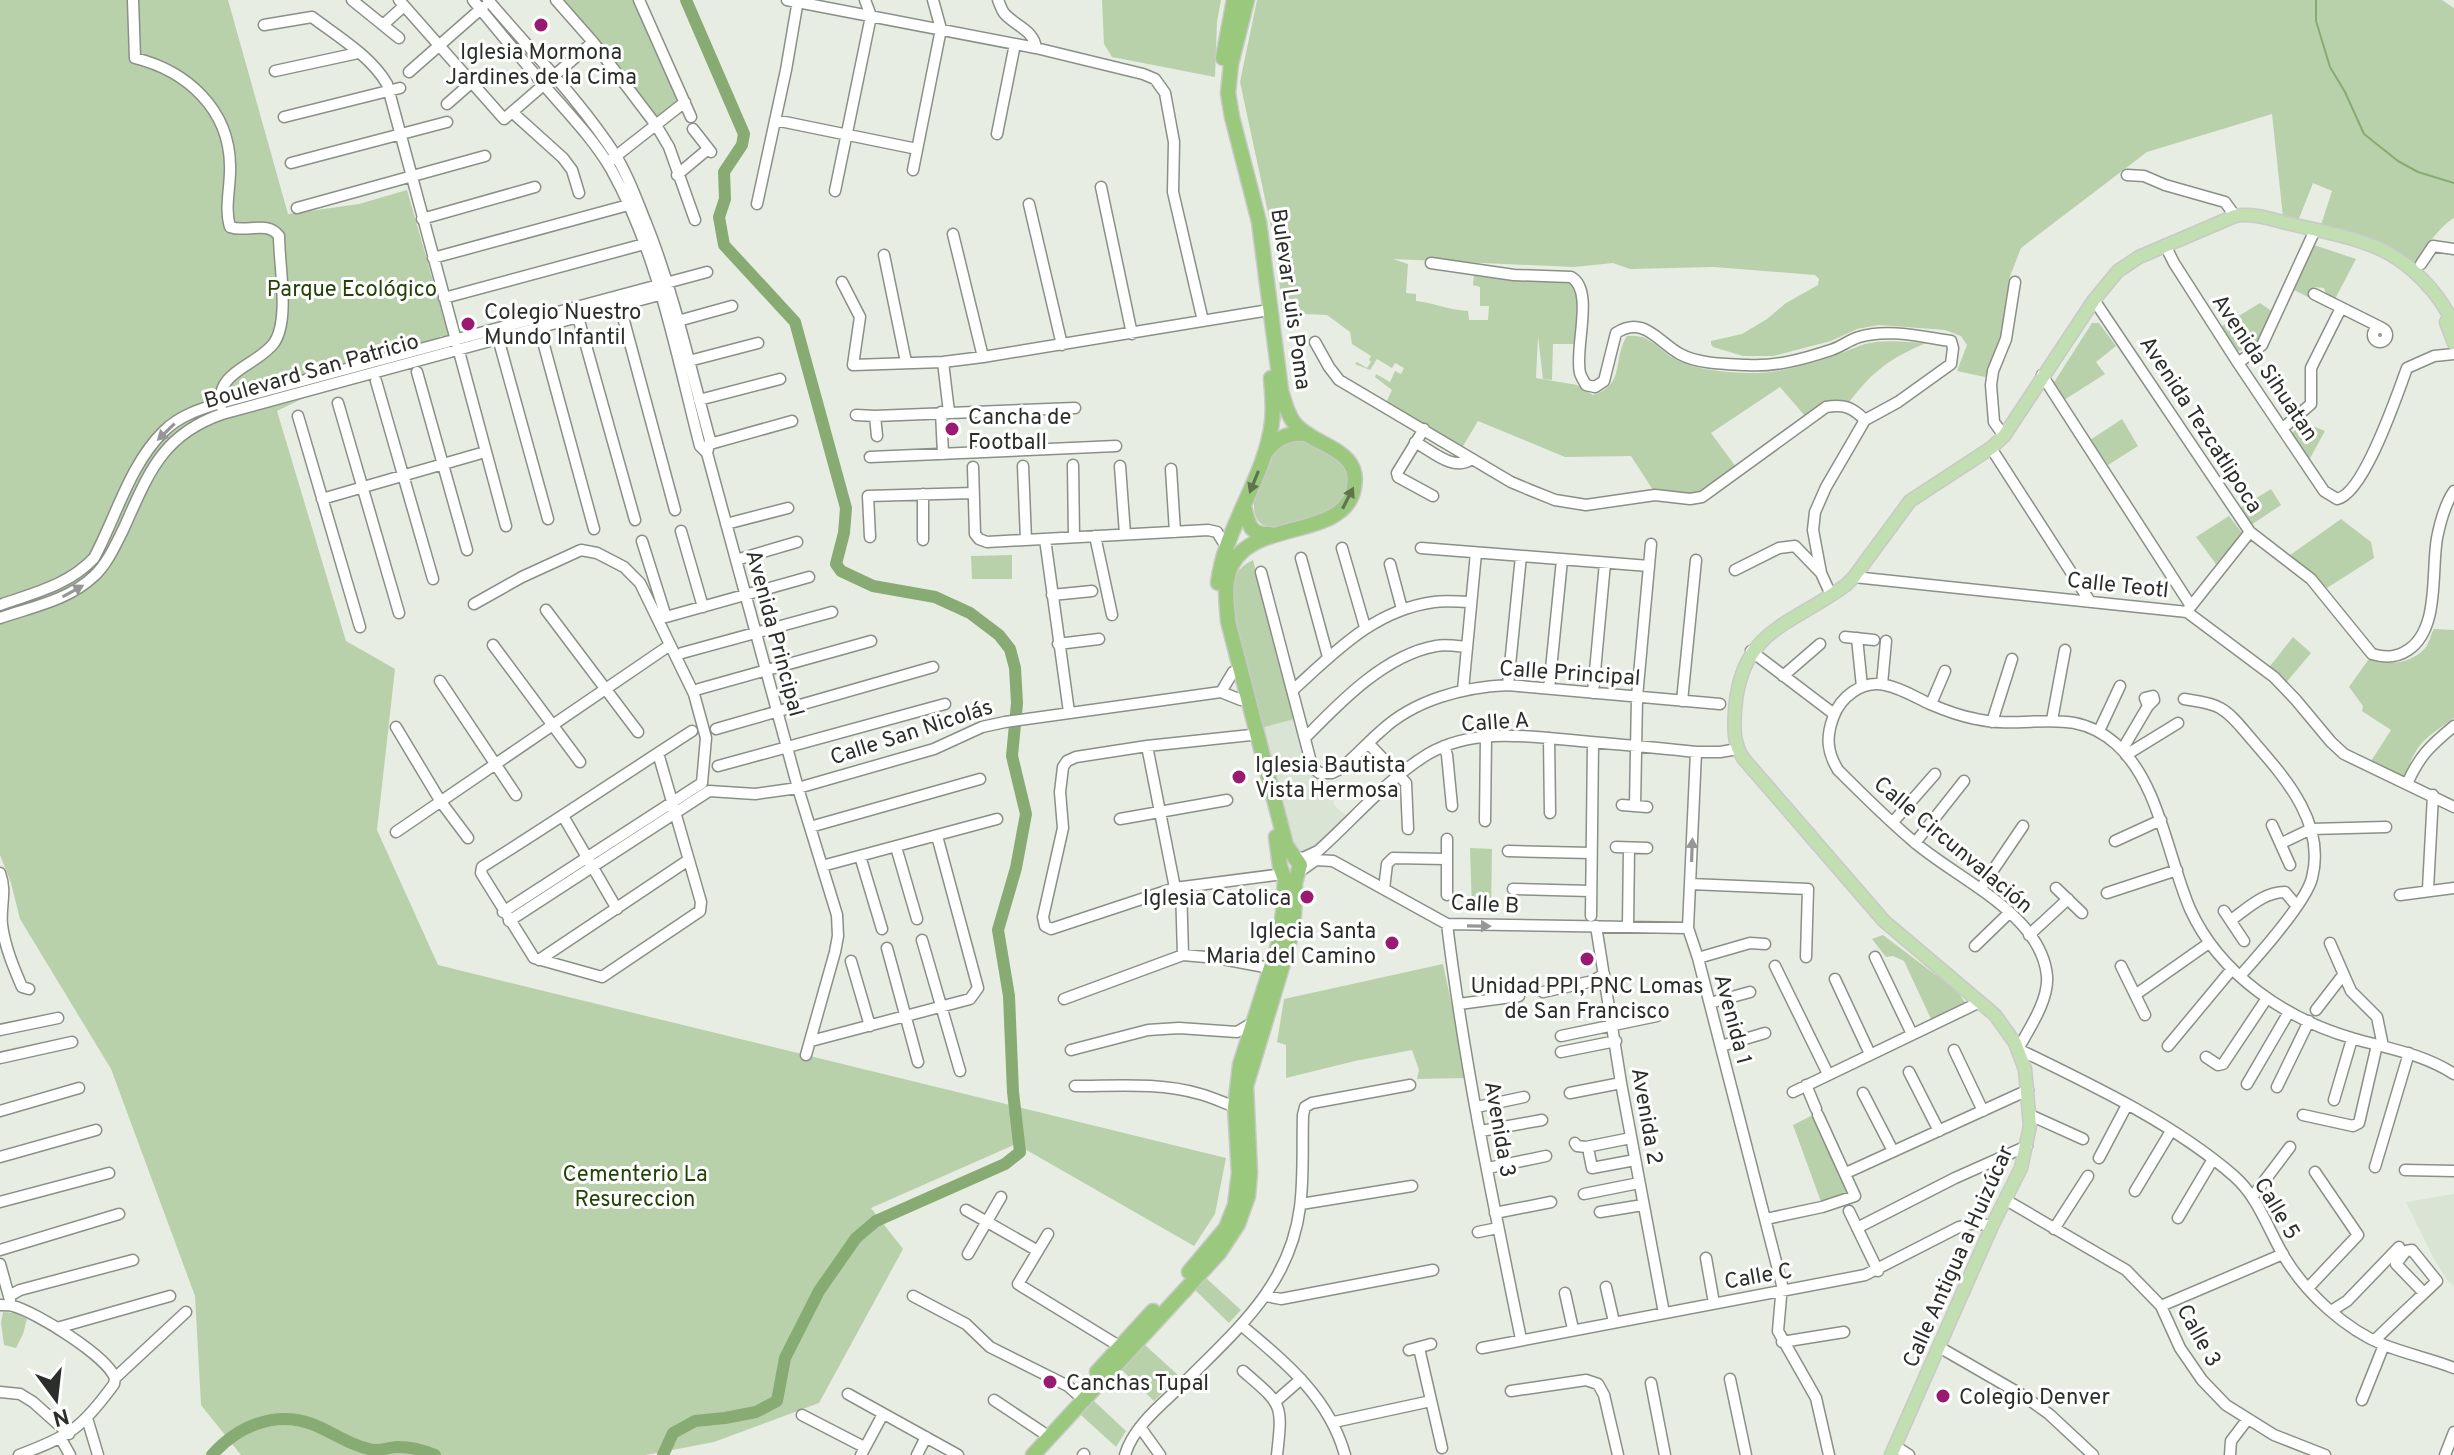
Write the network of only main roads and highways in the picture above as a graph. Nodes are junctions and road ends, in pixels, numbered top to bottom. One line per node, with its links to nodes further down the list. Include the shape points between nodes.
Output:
1 (1234, 0): 4 (highway, Bulevar Luis Poma, via 1221,92 1251,207)
2 (1247, 0): 5 (highway, Bulevar Luis Poma, via 1228,93 1259,222)
3 (2368, 245): 6 (main road, via 2420,278); 7 (main road, via 2416,283 2442,314); 13 (main road, Calle Antigua a Huizúcar, via 2250,215 2235,216 2134,259 2094,300 2004,436 1910,501 1854,577 1775,629 1751,651 1741,672 1734,738 1738,749 1884,921 2002,1024 2018,1049 2028,1090 2030,1115 2021,1168)
4 (1263, 311): 5 (highway); 9 (highway, Bulevar Luis Poma, via 1273,410)
5 (1274, 323): 8 (highway, Bulevar Luis Poma, via 1285,404)
6 (2454, 326)
7 (2454, 343)
8 (1306, 434): 9 (highway, via 1281,438); 11 (highway, Bulevar Luis Poma, one-way to 8, via 1336,514 1353,489 1347,458)
9 (1264, 457): 10 (highway, Bulevar Luis Poma, one-way to 10)
10 (1244, 507): 11 (highway, via 1255,532); 12 (highway, Bulevar Luis Poma, via 1221,565 1222,624 1279,847)
11 (1282, 533): 12 (highway, Bulevar Luis Poma, via 1240,554 1229,572 1226,595 1228,621)
12 (1290, 864): 14 (highway, via 1281,929 1242,1053 1235,1107 1239,1173 1232,1216 1207,1251); 15 (highway, via 1295,883 1289,944 1246,1086 1249,1184 1238,1224 1219,1253)
13 (1893, 1450)
14 (1021, 1455)
15 (1033, 1455)

